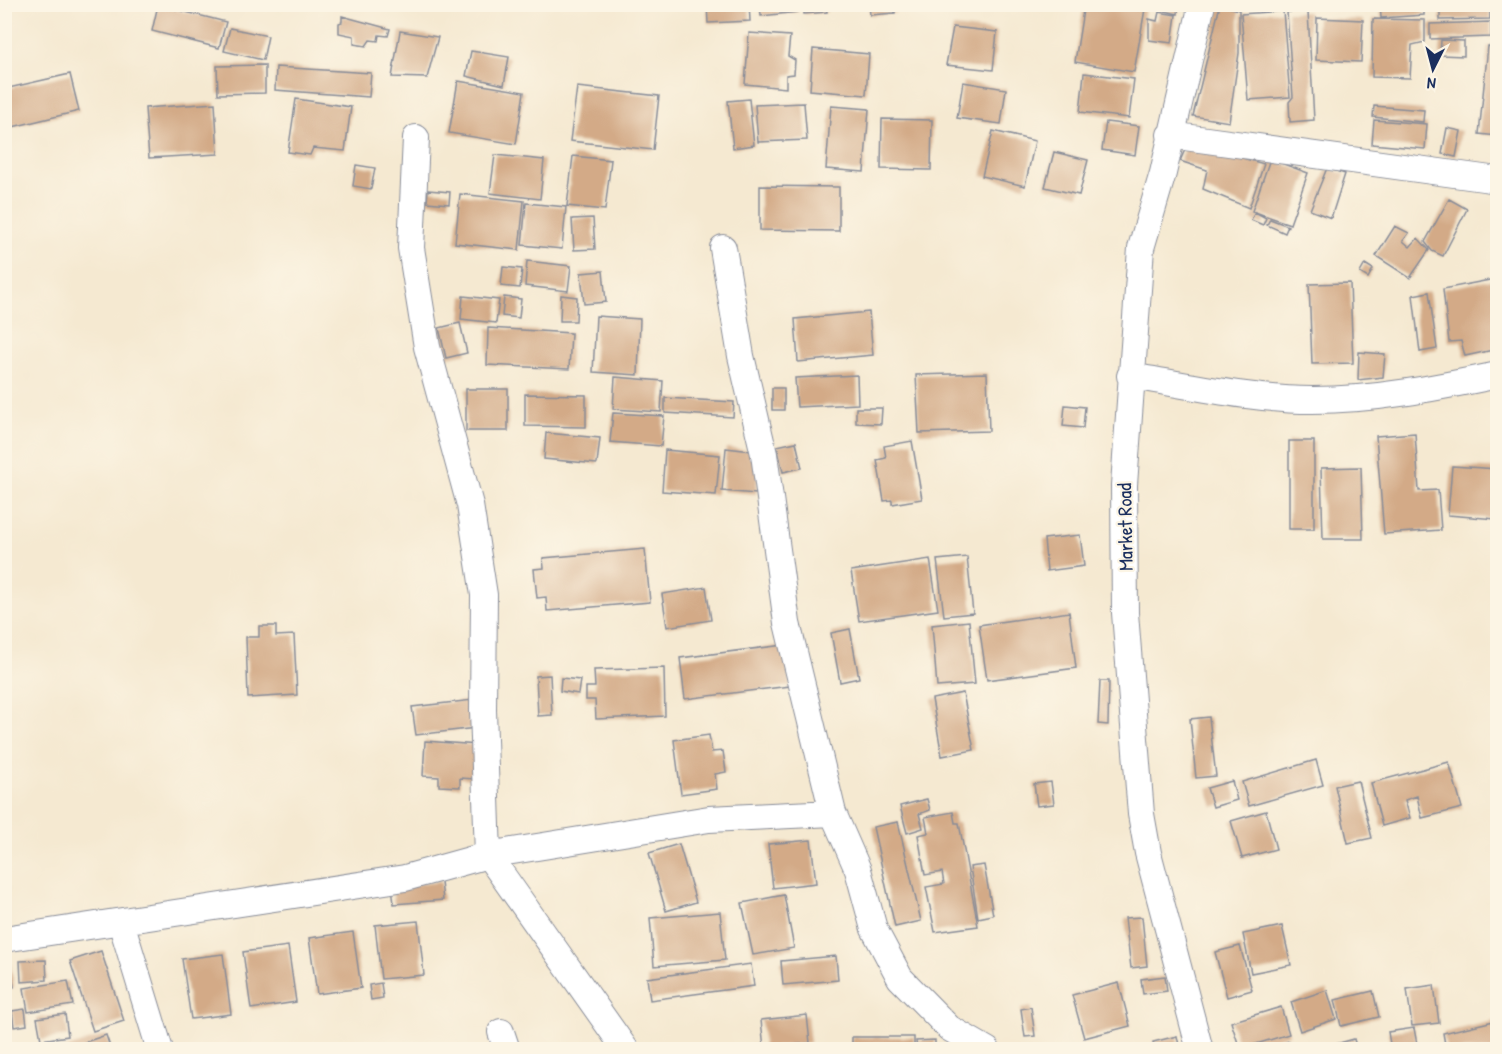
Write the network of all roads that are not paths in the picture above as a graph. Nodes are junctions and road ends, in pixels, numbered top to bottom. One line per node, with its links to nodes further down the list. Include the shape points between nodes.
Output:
1 (1202, 4): 2 (street, Market Road)
2 (1170, 135): 4 (street); 7 (street, Market Road, via 1141,248)
3 (416, 138): 9 (street, via 413,259 427,347 470,505 484,595)
4 (1497, 180)
5 (723, 248): 8 (street, via 741,356 764,454 787,624)
6 (1497, 375): 7 (street, via 1395,396 1310,400)
7 (1130, 376): 15 (street, Market Road, via 1124,485 1125,613 1141,814)
8 (833, 813): 9 (street, via 709,819); 14 (street, via 858,870 874,929 900,978 949,1028)
9 (488, 855): 10 (street, via 405,878); 13 (street)
10 (121, 922): 11 (street); 12 (street)
11 (4, 939)
12 (160, 1050)
13 (626, 1050)
14 (987, 1050)
15 (1200, 1050)

